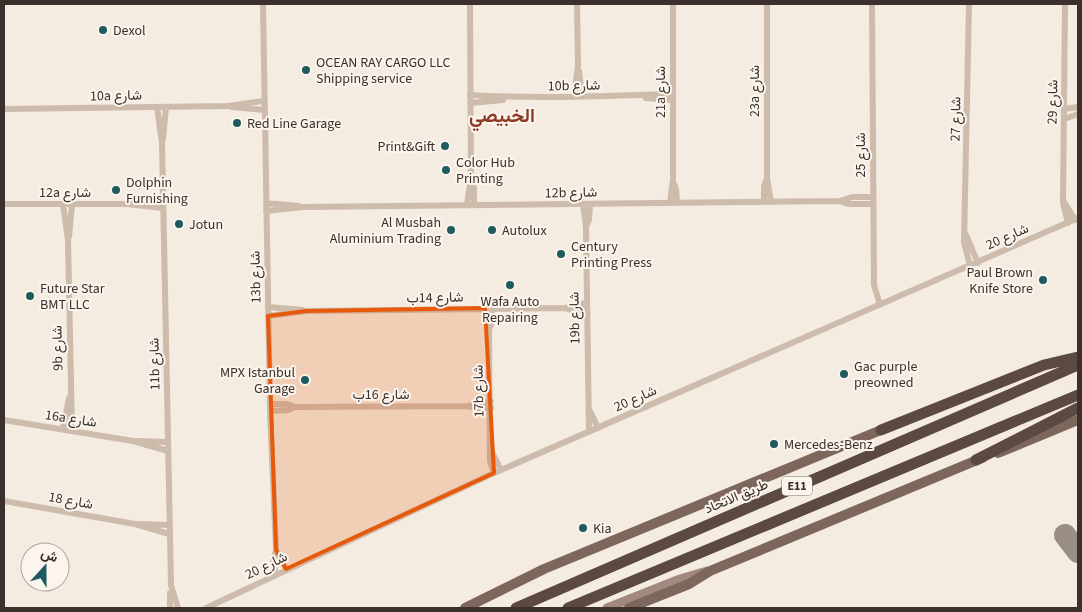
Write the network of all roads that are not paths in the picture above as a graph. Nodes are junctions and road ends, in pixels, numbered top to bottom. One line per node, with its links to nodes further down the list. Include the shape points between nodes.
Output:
1 (263, 4): 15 (street, 13b شارع)
2 (470, 4): 10 (street)
3 (577, 4): 9 (street)
4 (673, 4): 12 (street, 21a شارع)
5 (767, 4): 29 (street, 23a شارع)
6 (872, 4): 28 (street, شارع 25)
7 (969, 4): 42 (street, شارع 27)
8 (1065, 4): 22 (street, شارع 29)
9 (578, 65): 11 (street); 14 (street)
10 (470, 95): 13 (street, 10b شارع); 16 (street)
11 (582, 97): 12 (street, 10b شارع); 14 (street, 10b شارع)
12 (673, 97): 31 (street, 21a شارع)
13 (509, 98): 14 (street, 10b شارع); 16 (street, 10b شارع)
14 (574, 98)
15 (264, 102): 17 (street, 10a شارع); 23 (street, 13b شارع)
16 (470, 103): 37 (street, via 470,180 474,188)
17 (228, 106): 19 (street, 10a شارع); 23 (street, 10a شارع)
18 (157, 107): 19 (street, 10a شارع); 21 (street, 10a شارع); 26 (street, 11b شارع)
19 (166, 107): 26 (street, 11b شارع)
20 (1078, 107): 22 (street)
21 (4, 108)
22 (1064, 109): 25 (street, شارع 29)
23 (264, 110): 30 (street, 13b شارع)
24 (1078, 114): 25 (street)
25 (1064, 119): 41 (street, شارع 29, via 1063,210)
26 (162, 143): 27 (street, 11b شارع)
27 (163, 199): 35 (street, 12a شارع); 39 (street, 11b شارع)
28 (872, 201): 29 (street, 12b شارع, via 847,198 840,201); 46 (street, شارع 25, via 874,285)
29 (768, 202): 31 (street, 12b شارع)
30 (266, 203): 38 (street, 12b شارع); 40 (street, 13b شارع)
31 (674, 203): 36 (street, 12b شارع)
32 (4, 204): 33 (street, 12a شارع)
33 (63, 204): 34 (street, 12a شارع); 43 (street, 9b شارع)
34 (72, 204): 35 (street, 12a شارع); 43 (street, 9b شارع)
35 (127, 204): 39 (street, 12a شارع)
36 (586, 204): 37 (street, 12b شارع); 47 (street, 19b شارع, via 589,220 586,227)
37 (471, 205): 38 (street, 12b شارع)
38 (303, 207): 40 (street, 12b شارع)
39 (163, 208): 68 (street, 11b شارع)
40 (266, 212): 48 (street, 13b شارع)
41 (1074, 220): 44 (street, شارع 20)
42 (966, 235): 44 (street, شارع 27); 45 (street, شارع 27, via 964,246)
43 (68, 240): 54 (street, 9b شارع)
44 (978, 263): 45 (street, شارع 20)
45 (970, 266): 46 (street, شارع 20)
46 (880, 305): 62 (street, شارع 20)
47 (586, 306): 49 (street, شارع 14ب); 59 (street, 19b شارع)
48 (268, 307): 50 (street, شارع 14ب); 51 (street, 13b شارع)
49 (489, 308): 50 (street, شارع 14ب); 56 (street, 17b شارع)
50 (306, 311): 51 (street, شارع 14ب)
51 (268, 316): 57 (street, 13b شارع)
52 (1078, 357): 64 (highway, via 1044,365)
53 (1078, 365): 87 (highway, طريق الاتحاد / E11)
54 (70, 395): 63 (street, 9b شارع); 65 (street, 9b شارع)
55 (1078, 395): 88 (highway, E11)
56 (491, 405): 57 (street, شارع 16ب); 70 (street, 17b شارع)
57 (270, 408): 78 (street, 13b شارع)
58 (1078, 408): 71 (highway)
59 (589, 409): 62 (street, 19b شارع); 66 (street, 19b شارع)
60 (4, 420): 63 (street, 16a شارع)
61 (1078, 420): 71 (main road)
62 (598, 428): 66 (street, شارع 20)
63 (63, 429): 65 (street, 16a شارع)
64 (881, 430): 86 (main road, via 544,569)
65 (72, 431): 67 (street, 16a شارع)
66 (589, 432): 72 (street, شارع 20)
67 (133, 441): 68 (street, 16a شارع); 69 (street, 16a شارع)
68 (167, 442): 69 (street, 11b شارع)
69 (168, 451): 76 (street, 11b شارع)
70 (492, 452): 72 (street, 17b شارع); 73 (street, 17b شارع, via 490,461)
71 (976, 460): 80 (main road)
72 (501, 470): 73 (street, شارع 20)
73 (494, 473): 79 (street, شارع 20)
74 (4, 501): 75 (street, شارع 18)
75 (135, 524): 76 (street, شارع 18); 77 (street, شارع 18)
76 (169, 525): 77 (street, 11b شارع)
77 (169, 534): 82 (street, 11b شارع)
78 (276, 550): 79 (street, 13b شارع); 81 (street, 13b شارع, via 273,561)
79 (286, 570): 81 (street, شارع 20)
80 (710, 571): 89 (main road, via 680,579); 90 (main road, via 689,584)
81 (276, 574): 85 (street, شارع 20)
82 (171, 584): 83 (street, 11b شارع); 84 (street, 11b شارع)
83 (170, 608)
84 (178, 608)
85 (206, 608)
86 (466, 608)
87 (516, 608)
88 (568, 608)
89 (606, 608)
90 (629, 608)

